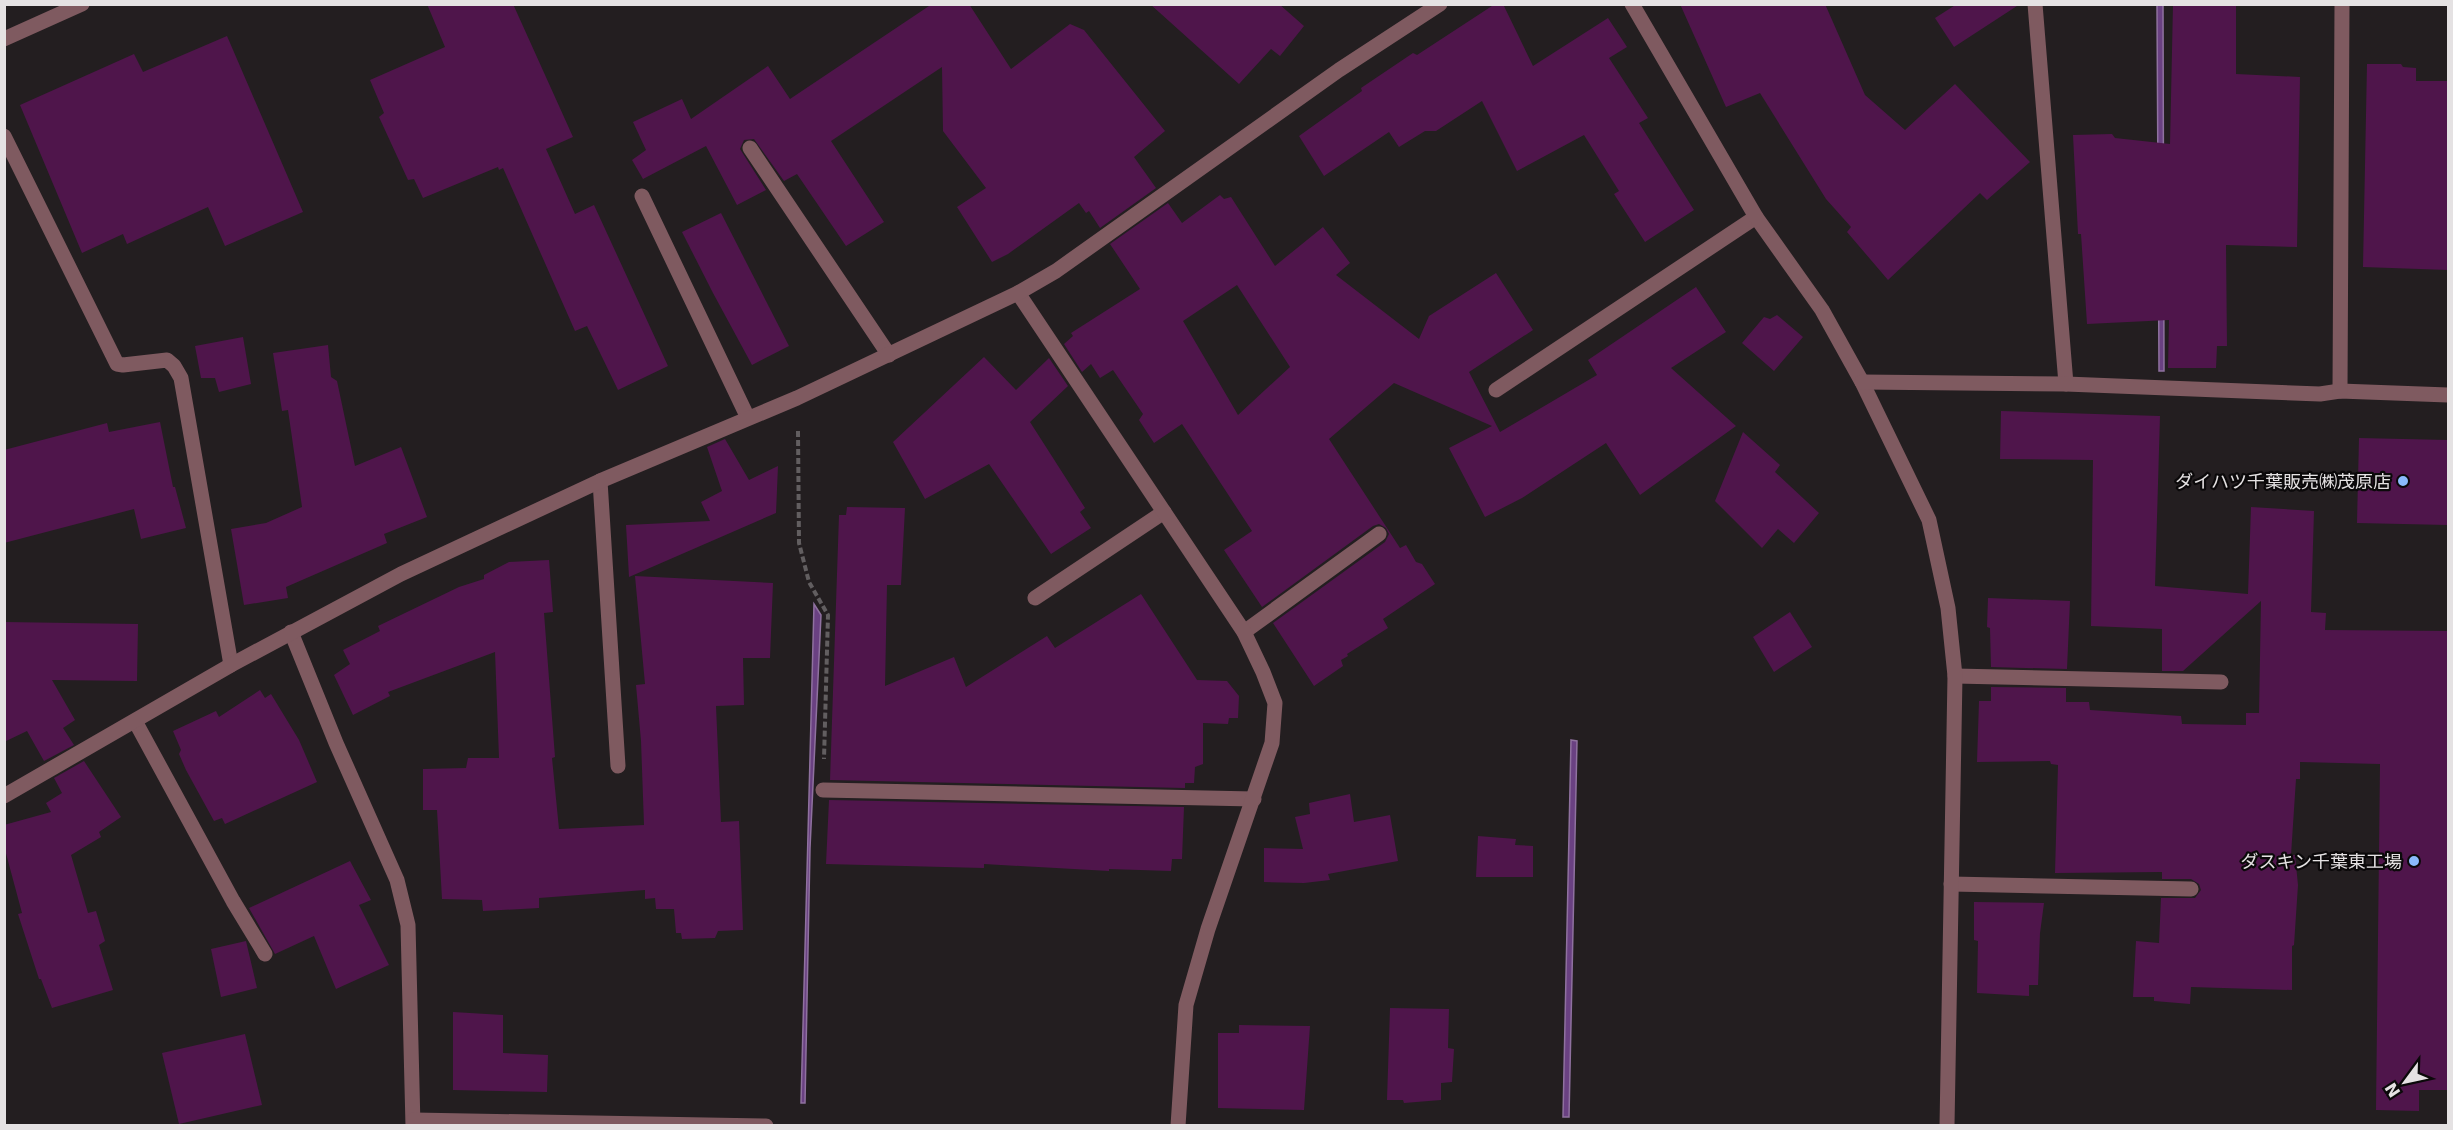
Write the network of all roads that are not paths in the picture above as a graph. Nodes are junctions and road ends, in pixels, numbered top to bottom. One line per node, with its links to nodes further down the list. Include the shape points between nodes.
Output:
1 (82, 4): 6 (street)
2 (1440, 4): 11 (street, via 1338,70 1056,271)
3 (1632, 4): 10 (street)
4 (2035, 4): 14 (street)
5 (2342, 4): 16 (street)
6 (4, 39)
7 (4, 136): 25 (street, via 117,364 167,360 181,378)
8 (750, 148): 12 (street)
9 (642, 196): 18 (street)
10 (1756, 217): 13 (street, via 1822,310); 15 (street)
11 (1018, 293): 12 (street); 20 (street)
12 (889, 355): 18 (street)
13 (1863, 382): 14 (street); 26 (street, via 1929,520 1948,608)
14 (2066, 384): 16 (street, via 2320,394)
15 (1496, 390)
16 (2340, 391): 17 (street)
17 (2448, 395)
18 (748, 418): 19 (street)
19 (600, 481): 23 (street, via 401,574); 29 (street)
20 (1164, 512): 22 (street); 24 (street)
21 (1379, 534): 24 (street)
22 (1035, 598)
23 (291, 632): 25 (street); 36 (street, via 397,880 408,925)
24 (1244, 632): 32 (street, via 1275,703 1272,743)
25 (231, 665): 28 (street)
26 (1954, 676): 27 (street); 33 (street)
27 (2221, 682)
28 (135, 721): 31 (street); 35 (street)
29 (618, 766)
30 (823, 790): 32 (street)
31 (4, 796)
32 (1254, 799): 39 (street, via 1186,1005)
33 (1951, 884): 34 (street); 40 (street)
34 (2191, 889)
35 (264, 954)
36 (413, 1123): 37 (street)
37 (691, 1125): 38 (street)
38 (766, 1125)
39 (1178, 1125)
40 (1947, 1125)

